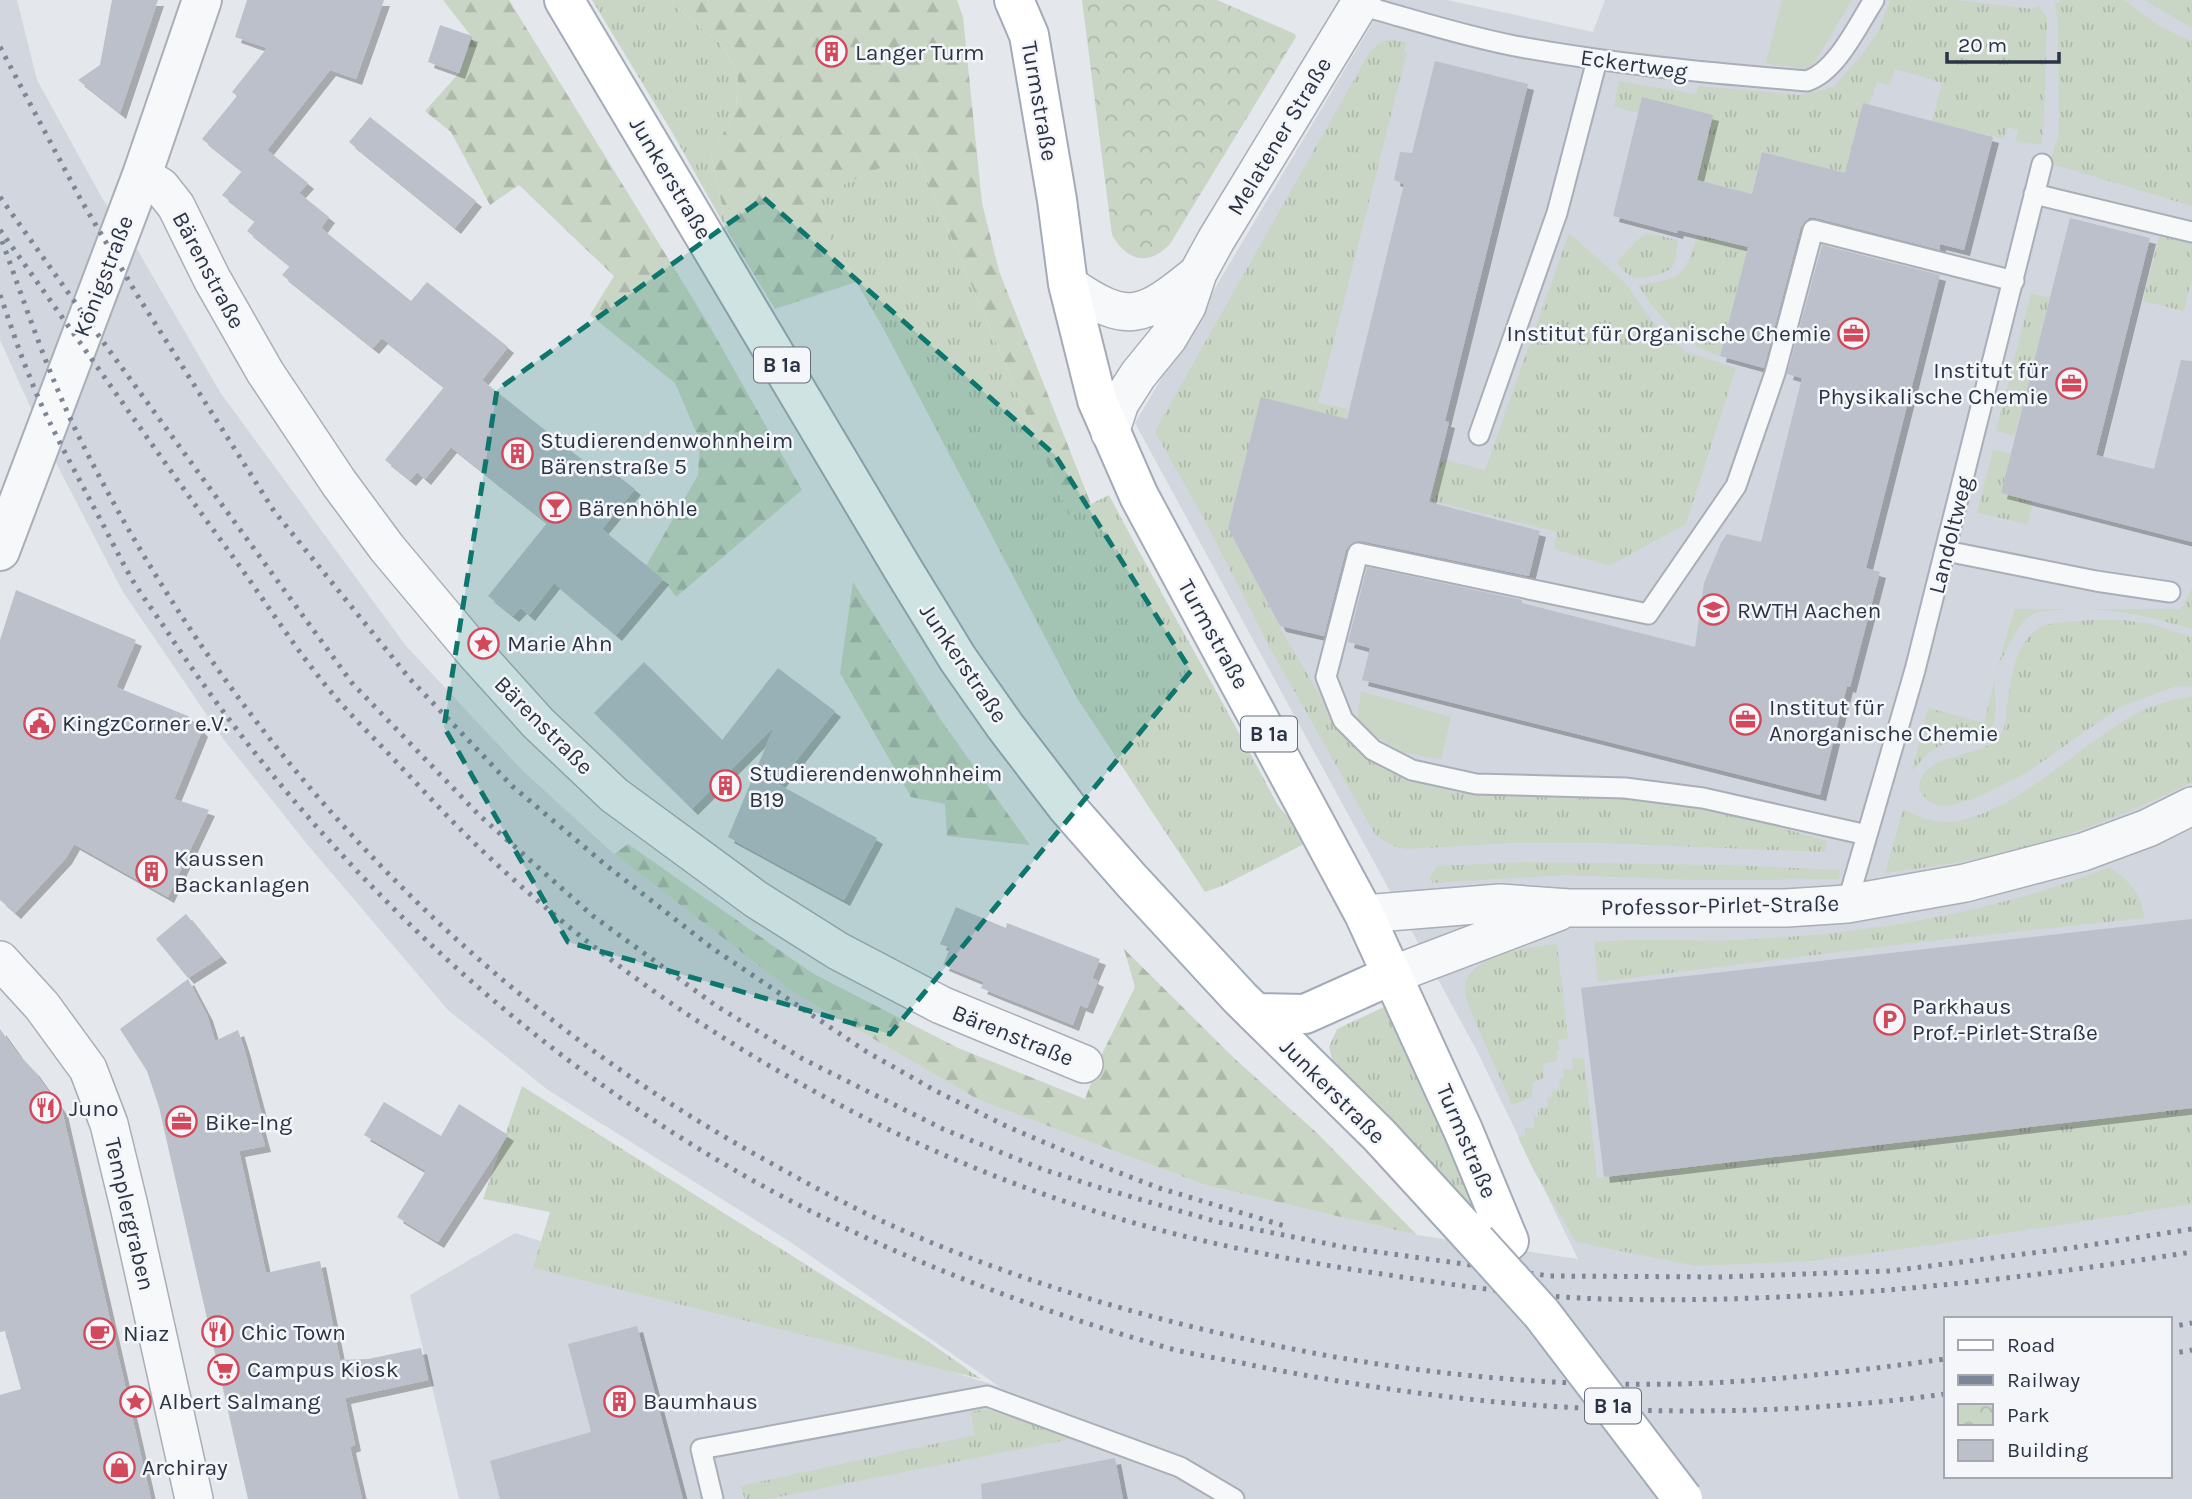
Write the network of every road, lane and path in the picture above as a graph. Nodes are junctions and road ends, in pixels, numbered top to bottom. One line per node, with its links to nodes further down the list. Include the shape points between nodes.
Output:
1 (202, 0): 8 (street, Königstraße)
2 (564, 0): 26 (main road, Junkerstraße / B 1a, via 958,659 1068,807)
3 (1014, 0): 13 (main road, Turmstraße / B 1a, via 1029,35)
4 (1874, 0): 6 (lane, Eckertweg, via 1826,71 1807,81)
5 (1361, 2): 6 (lane, Eckertweg, via 1511,46); 11 (street, Melatener Straße)
6 (1597, 60): 15 (lane, via 1557,213)
7 (2042, 164): 9 (lane, Landoltweg)
8 (142, 175): 16 (street, Königstraße); 27 (street, Bärenstraße, via 161,187 176,206 265,372 387,548 529,713 614,795 757,900 838,951 941,1005)
9 (2034, 194): 10 (lane); 12 (lane, Landoltweg)
10 (2192, 232)
11 (1198, 273): 13 (street, Melatener Straße, via 1143,311 1112,309); 14 (street, Melatener Straße, via 1187,306 1120,403)
12 (2014, 281): 17 (lane, Landoltweg); 20 (lane, via 1813,230 1775,373 1736,486 1648,614 1358,553 1326,677 1343,720 1373,750 1412,770 1476,784 1625,788 1703,797)
13 (1068, 284): 14 (main road, Turmstraße / B 1a, via 1097,400)
14 (1110, 433): 23 (main road, Turmstraße / B 1a, via 1139,496)
15 (1479, 435)
16 (0, 551)
17 (1946, 551): 18 (lane); 20 (lane, Landoltweg)
18 (2170, 592)
19 (2192, 806): 21 (street, Professor-Pirlet-Straße, via 2083,852 1965,883)
20 (1867, 835): 21 (lane, Landoltweg)
21 (1847, 904): 22 (street, Professor-Pirlet-Straße)
22 (1569, 908): 23 (street, Professor-Pirlet-Straße, via 1500,903); 25 (street, Professor-Pirlet-Straße)
23 (1364, 914): 25 (main road, Turmstraße / B 1a)
24 (0, 960): 29 (street, Templergraben, via 42,1006 88,1069 109,1124)
25 (1392, 975): 26 (main road, via 1305,1014); 28 (main road, Turmstraße / B 1a, via 1463,1130)
26 (1255, 1013): 28 (main road, Junkerstraße / B 1a)
27 (1084, 1064)
28 (1493, 1241): 32 (main road, Turmstraße / B 1a, bridge, via 1542,1314)
29 (194, 1499)
30 (713, 1499): 31 (lane, via 701,1449 987,1396 1180,1467)
31 (1234, 1499)
32 (1684, 1499)

